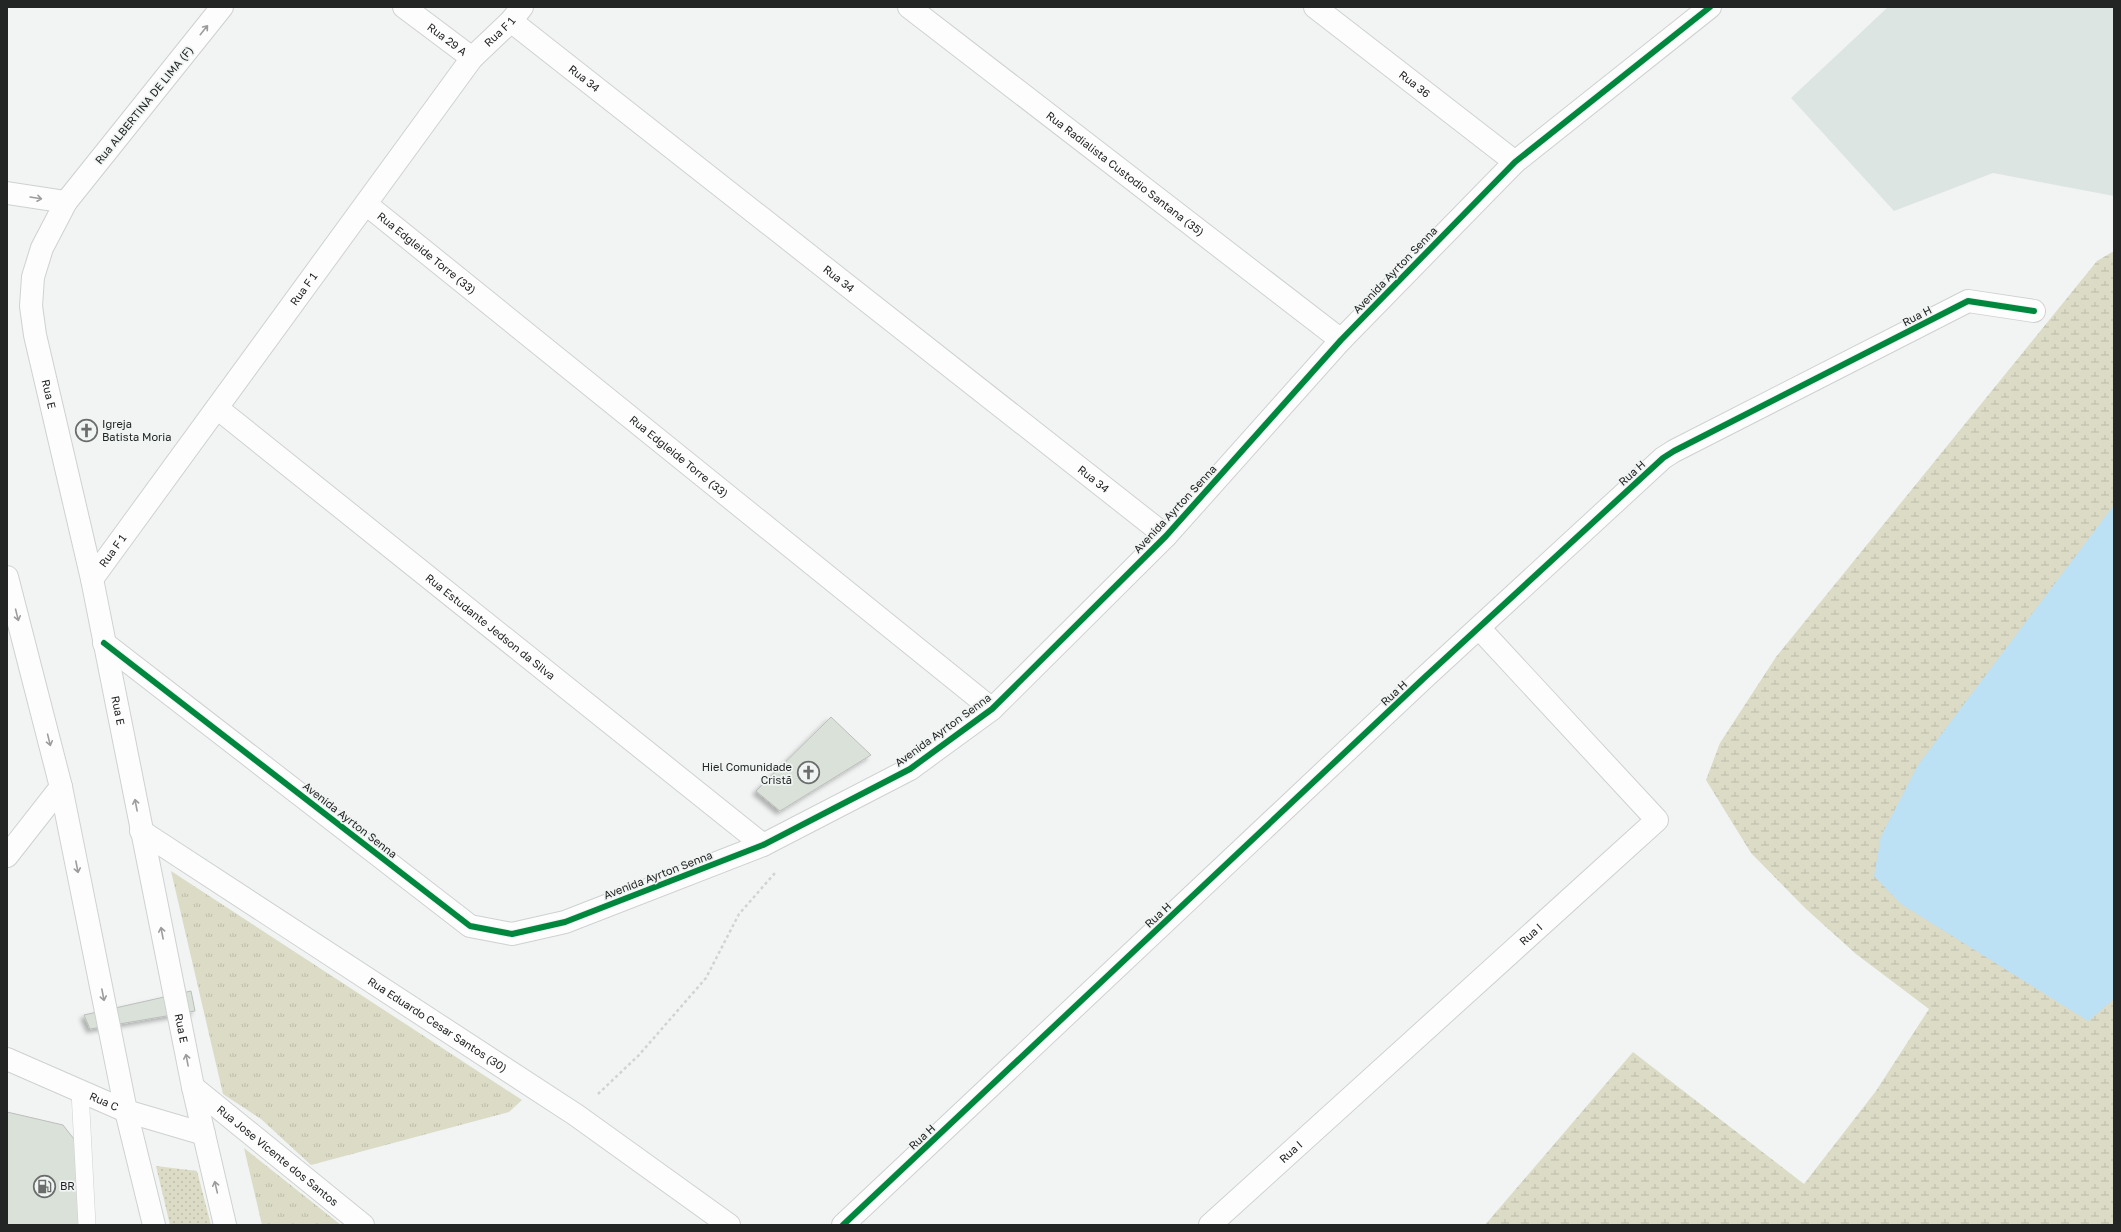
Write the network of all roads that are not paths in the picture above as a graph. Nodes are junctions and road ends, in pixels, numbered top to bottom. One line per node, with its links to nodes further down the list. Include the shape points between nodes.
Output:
1 (404, 7): 7 (street, Rua 29 A)
2 (909, 7): 13 (street, Rua Radialista Custodio Santana (35))
3 (1315, 7): 8 (street, Rua 36)
4 (1710, 7): 8 (street, Avenida Ayrton Senna)
5 (217, 9): 10 (street, Rua ALBERTINA DE LIMA (F), one-way to 5)
6 (517, 14): 7 (street, Rua F 1); 15 (street, Rua 34)
7 (472, 58): 11 (street, Rua F 1)
8 (1515, 162): 13 (street, Avenida Ayrton Senna)
9 (7, 193): 10 (street, one-way to 10)
10 (66, 202): 17 (street, Rua E, via 42,248 33,277 31,306 35,335)
11 (366, 204): 14 (street, Rua F 1); 20 (street, Rua Edgleide Torre (33))
12 (2034, 311): 18 (street, Rua H, via 1968,301 1674,451)
13 (1341, 340): 15 (street, Avenida Ayrton Senna)
14 (217, 408): 17 (street, Rua F 1); 23 (street, Rua Estudante Jedson da Silva)
15 (1166, 536): 20 (street, Avenida Ayrton Senna)
16 (7, 577): 21 (street, one-way to 21)
17 (92, 578): 19 (street, Rua E)
18 (1479, 628): 35 (street, Rua H); 36 (street, Rua I, via 1657,820)
19 (104, 643): 22 (street, Rua E, one-way to 19); 23 (street, Avenida Ayrton Senna, via 470,926 512,934 566,922)
20 (992, 709): 23 (street, Avenida Ayrton Senna, via 910,770)
21 (61, 787): 24 (street); 28 (street, one-way to 28)
22 (141, 832): 26 (street, Rua E, one-way to 22); 34 (street, Rua Eduardo Cesar Santos (30), via 576,1114)
23 (763, 845)
24 (7, 856)
25 (7, 1059): 27 (street, Rua C)
26 (193, 1087): 29 (street, Rua E); 33 (street, Rua Jose Vicente dos Santos)
27 (80, 1091): 28 (street, Rua C); 30 (lane)
28 (126, 1111): 29 (street, Rua C); 31 (street)
29 (204, 1134): 32 (street, Rua E, one-way to 29)
30 (87, 1225)
31 (154, 1225)
32 (225, 1225)
33 (363, 1225)
34 (729, 1225)
35 (843, 1225)
36 (1210, 1225)

